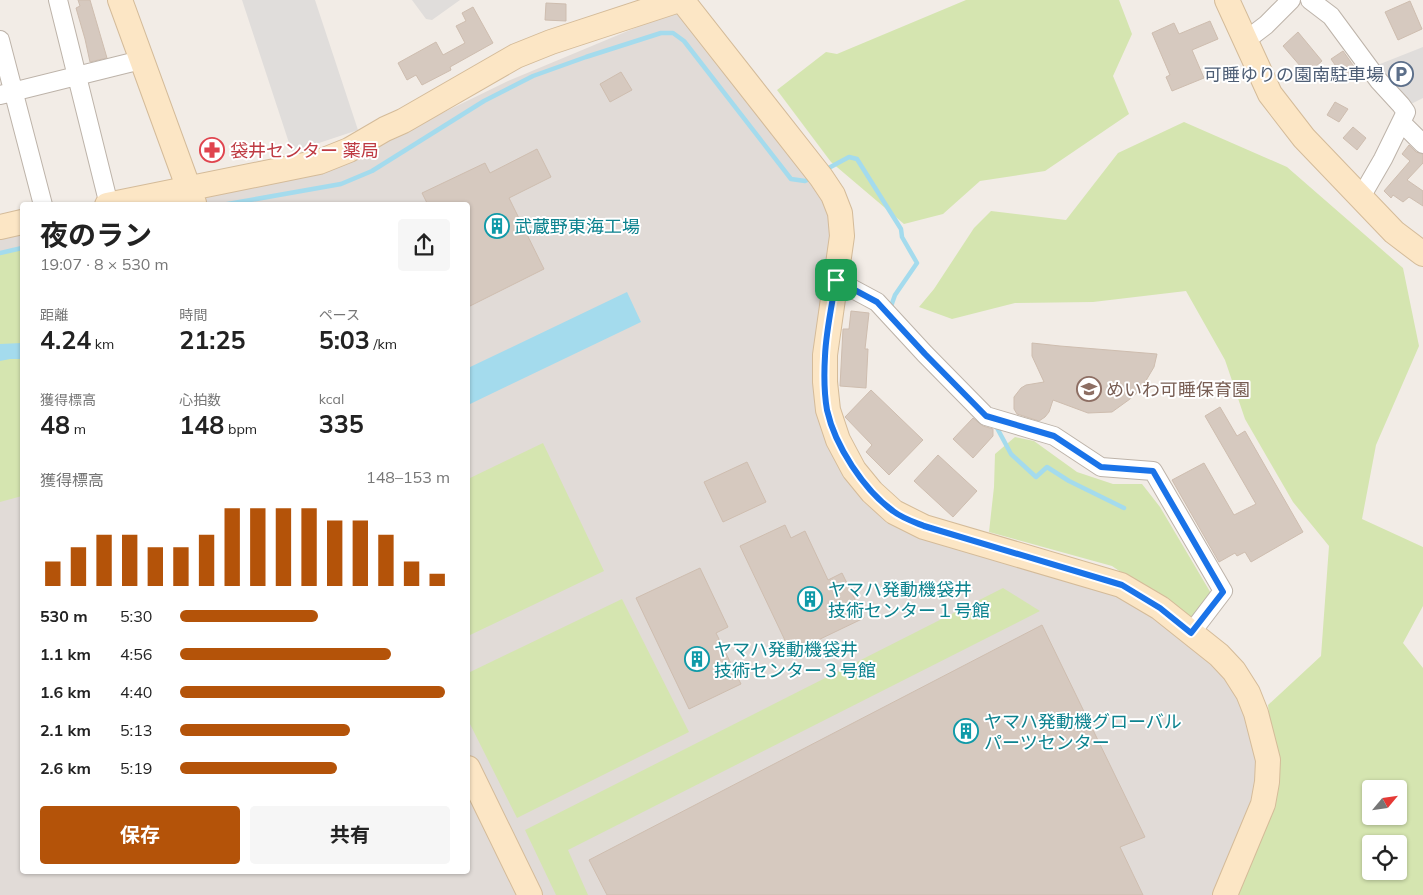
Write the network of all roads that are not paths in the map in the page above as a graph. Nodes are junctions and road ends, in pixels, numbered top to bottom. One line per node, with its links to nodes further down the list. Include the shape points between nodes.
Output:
1 (58, 0): 10 (street)
2 (120, 0): 9 (street)
3 (681, 0): 14 (street, via 516,56 403,121 320,162); 22 (street, via 833,195 840,213 842,236)
4 (1227, 0): 8 (street)
5 (1290, 0): 8 (street)
6 (1310, 0): 12 (street, via 1331,16 1401,105 1406,112)
7 (0, 40): 11 (street)
8 (1245, 41): 15 (street, via 1270,94 1304,138)
9 (141, 60): 10 (street); 14 (street)
10 (77, 75): 11 (street); 17 (street)
11 (7, 93): 16 (street)
12 (1400, 124): 13 (street); 15 (street)
13 (1423, 144)
14 (192, 197): 18 (street)
15 (1361, 197): 21 (street, via 1394,232)
16 (42, 202)
17 (107, 202)
18 (140, 202)
19 (20, 222): 20 (street)
20 (0, 227)
21 (1423, 254)
22 (836, 280): 23 (street, via 877,302 986,416 1054,436 1101,467 1153,471 1223,592); 23 (street, via 825,355 828,410 838,440 854,470 872,492 894,512 924,526 1122,585 1160,608)
23 (1191, 633): 26 (street, via 1234,671 1248,693 1268,760 1263,804)
24 (470, 772): 25 (street)
25 (530, 895)
26 (1225, 895)

